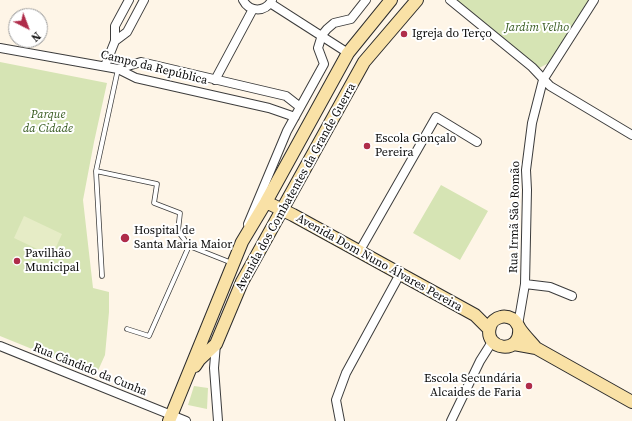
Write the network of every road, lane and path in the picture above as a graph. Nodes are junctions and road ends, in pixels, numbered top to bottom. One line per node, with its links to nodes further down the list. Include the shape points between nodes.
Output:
1 (129, 0): 12 (street, via 115,26)
2 (144, 0): 12 (street, via 127,32)
3 (243, 0): 10 (street)
4 (366, 0): 11 (street, via 351,19 334,23)
5 (391, 0): 14 (main road, Avenida dos Combatentes da Grande Guerra)
6 (417, 0): 15 (main road, Avenida dos Combatentes da Grande Guerra)
7 (450, 0): 20 (street, via 532,67)
8 (594, 0): 20 (street, Rua Irmã São Romão)
9 (271, 2): 10 (street, via 260,10); 11 (street)
10 (253, 9): 19 (street)
11 (322, 35): 14 (street); 21 (street, via 318,48 324,64)
12 (115, 41): 16 (street)
13 (2, 47): 16 (street, Campo da República, via 83,64)
14 (349, 53): 15 (main road, via 362,50); 18 (main road, via 352,66); 27 (main road, Avenida dos Combatentes da Grande Guerra)
15 (368, 58): 18 (main road, Avenida dos Combatentes da Grande Guerra)
16 (105, 66): 17 (street, Campo da República)
17 (118, 69): 19 (street, via 141,62); 22 (street, Campo da República, via 136,78); 25 (lane)
18 (360, 69): 28 (main road, Avenida dos Combatentes da Grande Guerra)
19 (215, 80): 21 (street, via 286,96)
20 (543, 80): 23 (street); 38 (street, Rua Irmã São Romão, via 532,123 526,170)
21 (300, 107): 22 (street)
22 (295, 116): 26 (street)
23 (632, 135)
24 (477, 142): 31 (street, via 436,117)
25 (96, 171): 30 (lane, via 157,184 154,203 180,213 178,231); 36 (lane)
26 (262, 187): 27 (street); 29 (street)
27 (266, 202): 28 (main road, Avenida Dom Nuno Álvares Pereira); 29 (main road, Avenida dos Combatentes da Grande Guerra)
28 (283, 210): 31 (main road, Avenida Dom Nuno Álvares Pereira); 33 (main road, Avenida dos Combatentes da Grande Guerra)
29 (242, 242): 32 (main road, Avenida dos Combatentes da Grande Guerra)
30 (189, 246): 32 (lane); 43 (lane, via 149,336)
31 (359, 252): 34 (main road, Avenida Dom Nuno Álvares Pereira)
32 (232, 263): 33 (main road, via 242,264); 35 (main road, Avenida dos Combatentes da Grande Guerra)
33 (249, 269): 37 (main road, Avenida dos Combatentes da Grande Guerra)
34 (400, 274): 42 (main road, Avenida Dom Nuno Álvares Pereira); 54 (street, via 346,373 336,400)
35 (228, 275): 37 (main road); 49 (main road, Avenida dos Combatentes da Grande Guerra)
36 (102, 276)
37 (242, 282): 45 (main road, Avenida dos Combatentes da Grande Guerra)
38 (525, 284): 39 (street, Rua Irmã São Romão, via 550,286); 40 (street, Rua Irmã São Romão)
39 (572, 296)
40 (522, 304): 41 (street, Rua Irmã São Romão); 41 (street)
41 (515, 323): 42 (main road, Avenida Dom Nuno Álvares Pereira, via 504,316); 46 (main road, via 519,337); 48 (main road)
42 (493, 324): 44 (main road, via 490,337)
43 (127, 329)
44 (492, 342): 46 (main road, via 502,347); 55 (street)
45 (216, 344): 49 (main road, Avenida dos Combatentes da Grande Guerra, via 199,360); 53 (street, via 214,368)
46 (514, 344): 48 (main road)
47 (1, 348): 51 (street, Rua Cândido da Cunha)
48 (536, 348): 50 (main road)
49 (186, 379): 51 (main road, Avenida dos Combatentes da Grande Guerra)
50 (632, 402)
51 (170, 418): 52 (street, Rua Cândido da Cunha)
52 (186, 421)
53 (218, 421)
54 (340, 421)
55 (451, 421)

